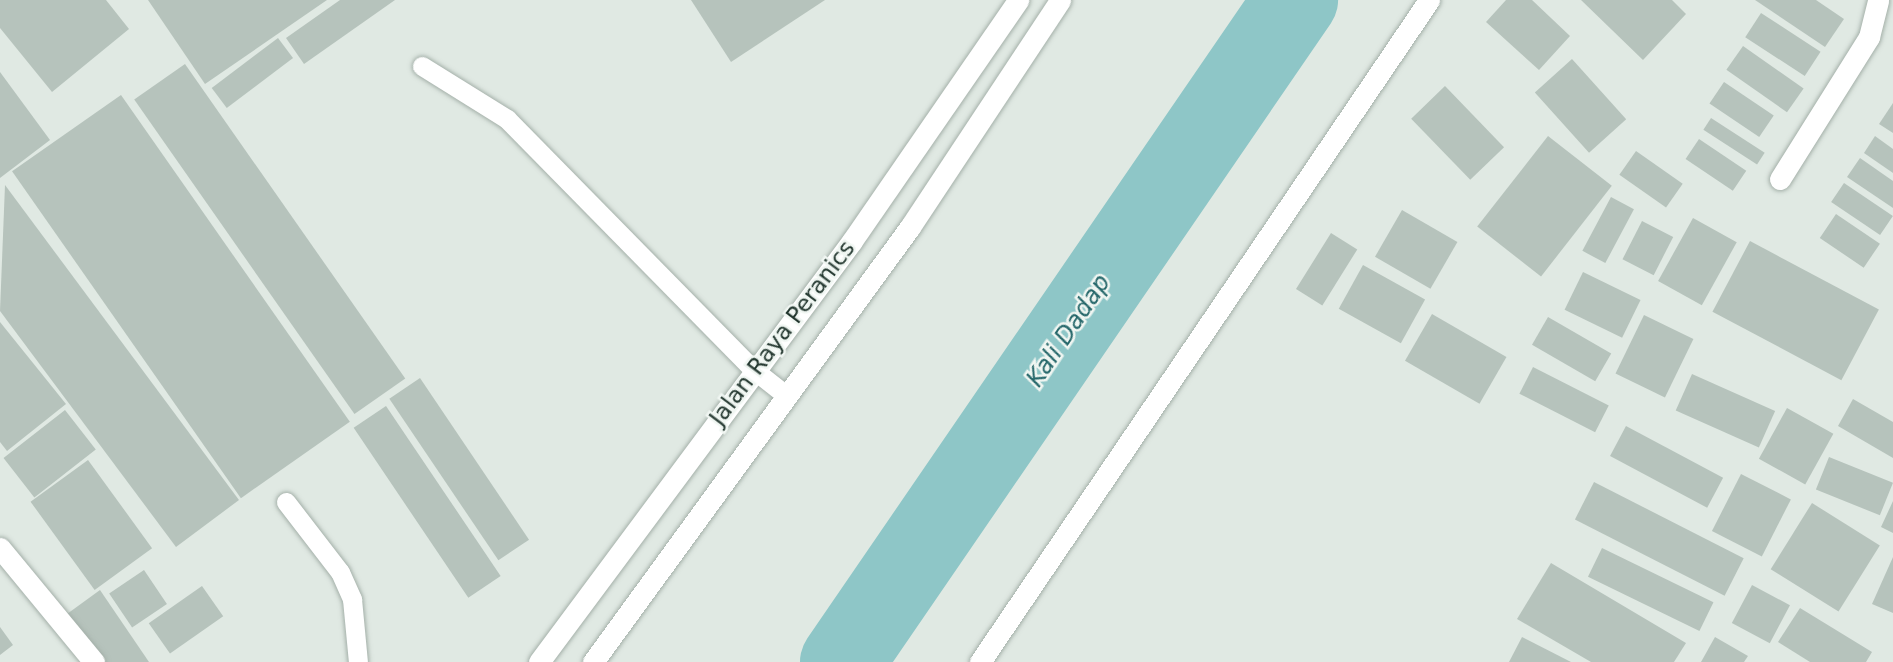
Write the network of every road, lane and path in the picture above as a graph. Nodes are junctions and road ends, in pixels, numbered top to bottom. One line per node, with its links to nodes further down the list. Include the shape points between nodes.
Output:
1 (1018, 0): 7 (street, Jalan Raya Peranics, via 852,241)
2 (1060, 0): 8 (street, Jalan Raya Peranics, via 910,227)
3 (1429, 0): 15 (street)
4 (1878, 0): 6 (street, via 1869,37)
5 (422, 66): 7 (lane, via 507,119)
6 (1780, 179)
7 (754, 370): 8 (lane); 13 (street, Jalan Raya Peranics)
8 (787, 396): 14 (street, Jalan Raya Peranics)
9 (286, 502): 12 (lane, via 344,581)
10 (0, 548): 11 (street)
11 (94, 662)
12 (358, 662)
13 (539, 662)
14 (593, 662)
15 (980, 662)

